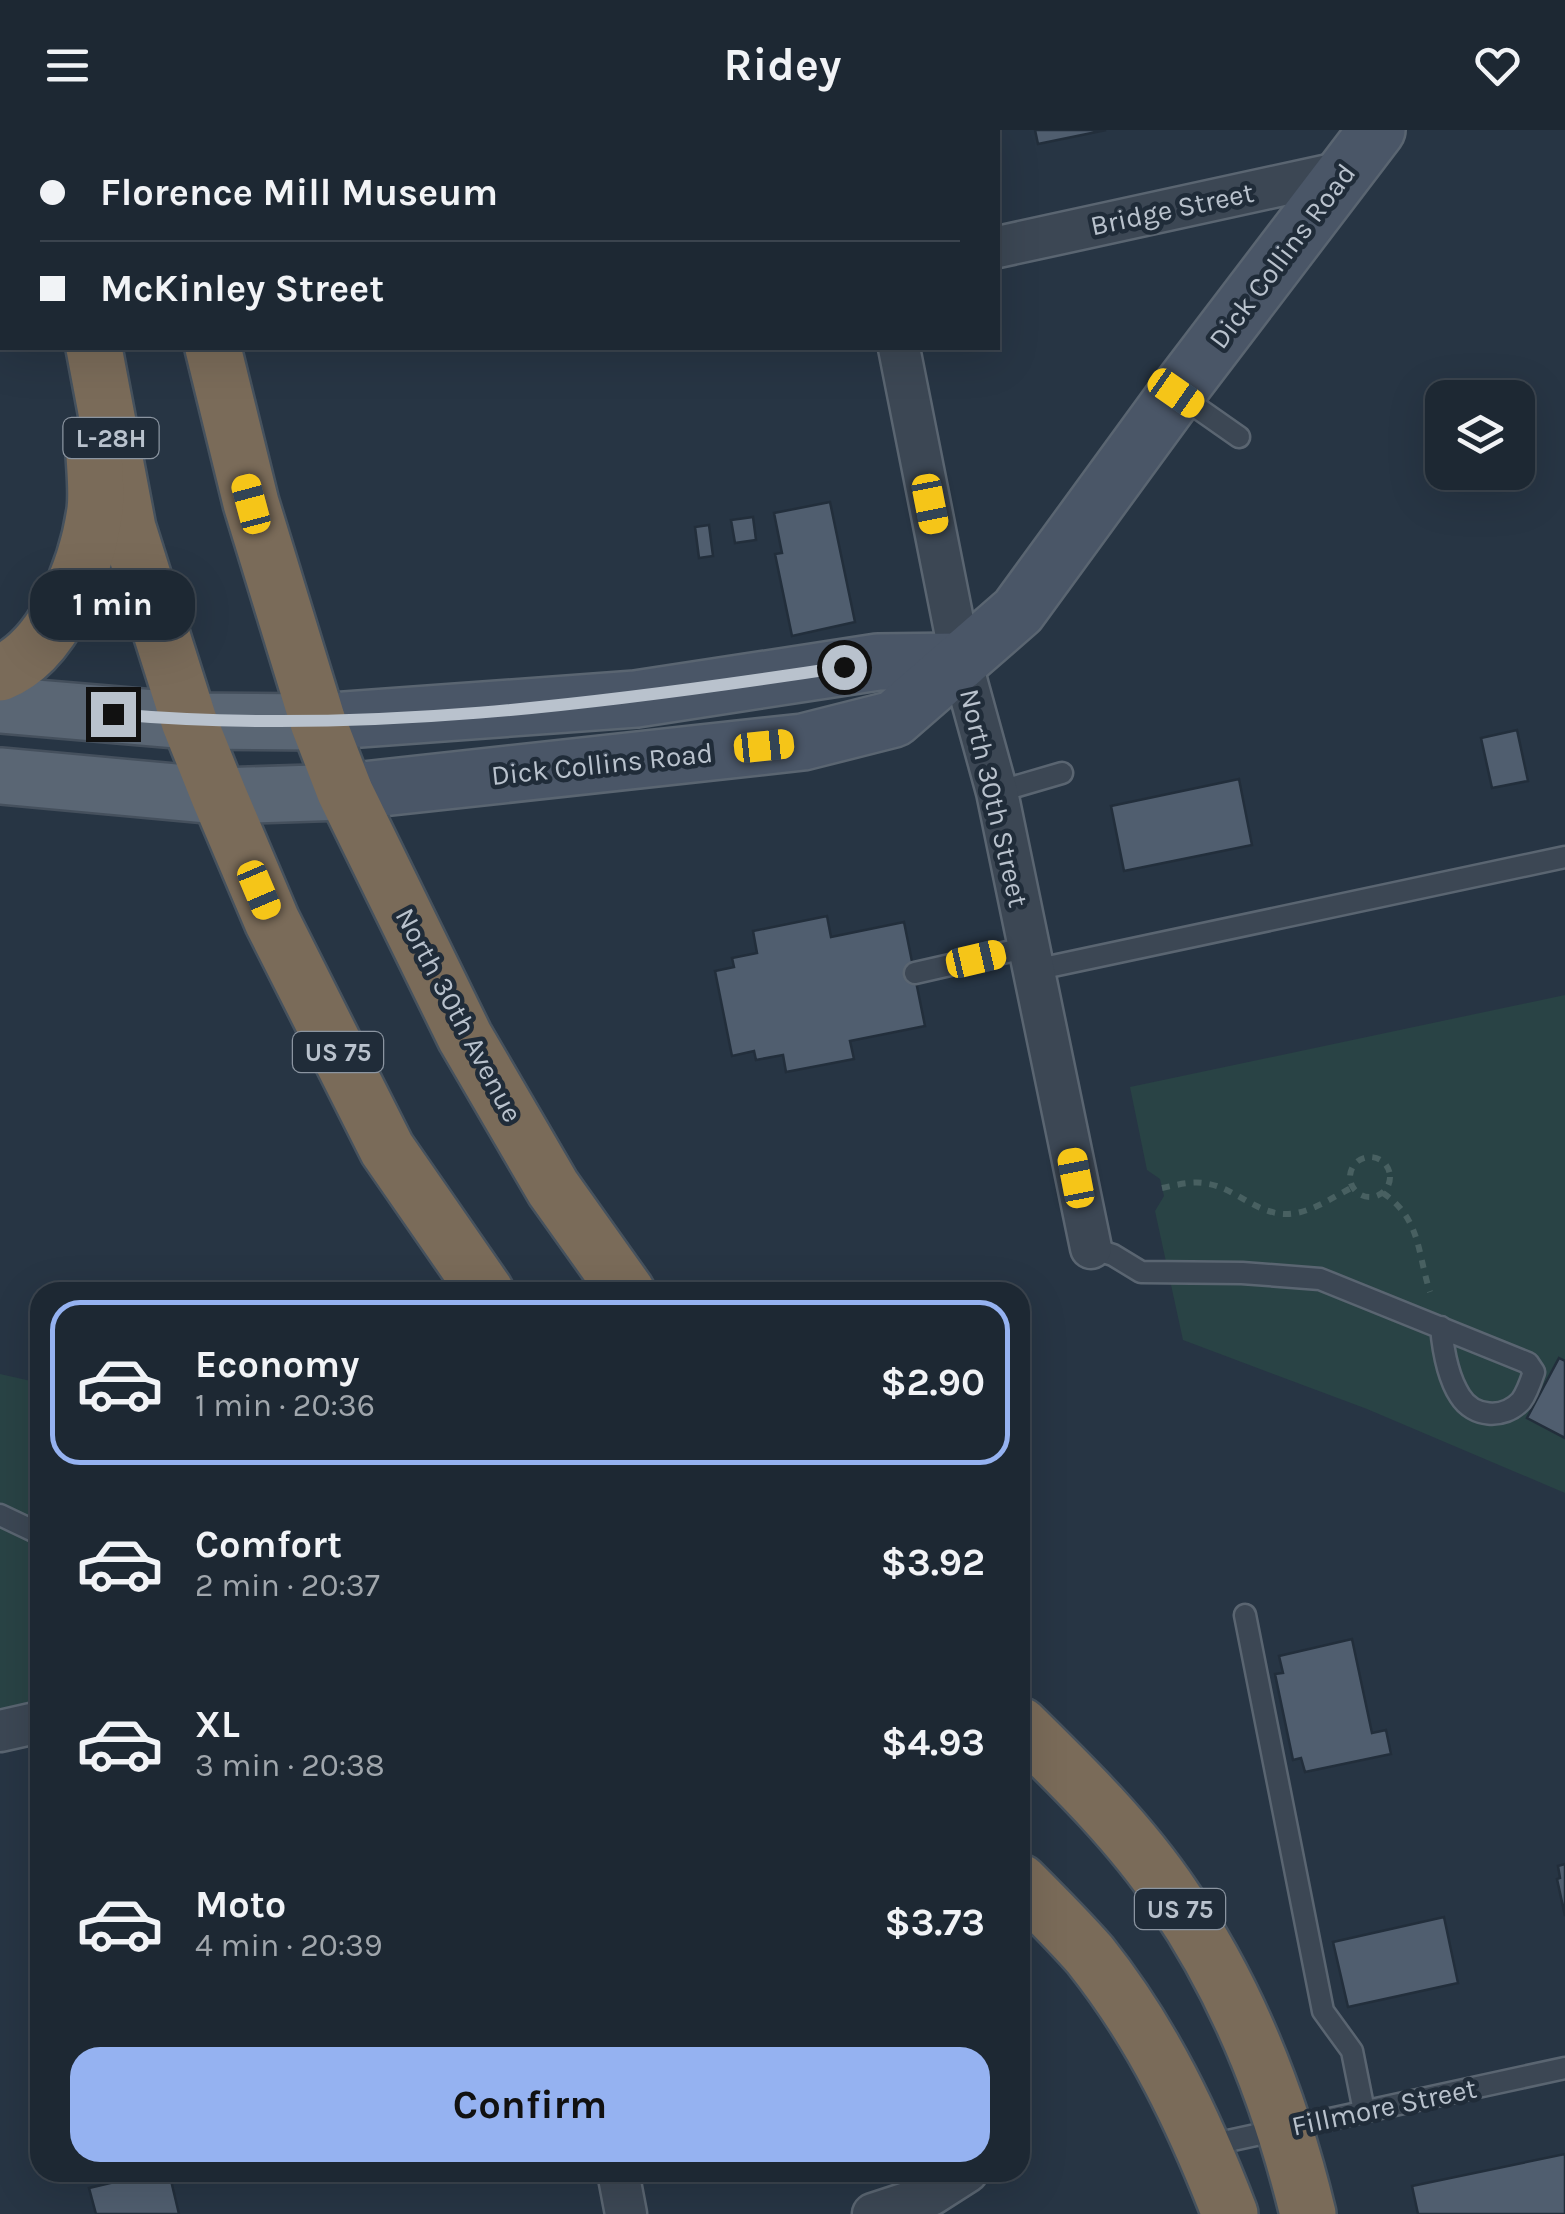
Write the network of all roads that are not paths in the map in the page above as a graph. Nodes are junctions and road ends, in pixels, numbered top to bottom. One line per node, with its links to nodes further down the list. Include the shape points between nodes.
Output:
1 (1362, 151): 2 (street, Bridge Street); 7 (main road, Dick Collins Road)
2 (1000, 246)
3 (93, 350): 10 (highway, via 95,510 73,591 18,666)
4 (93, 350): 12 (highway, L-28H, via 128,528)
5 (213, 350): 13 (highway, North 30th Avenue, via 251,504)
6 (899, 350): 9 (street, North 30th Street)
7 (1176, 393): 8 (lane); 9 (main road, Dick Collins Road, via 1018,611)
8 (1239, 437)
9 (961, 661): 13 (main road, via 878,662 636,698); 16 (main road, Dick Collins Road, via 894,719 803,742); 17 (street, North 30th Street)
10 (0, 674)
11 (0, 705): 12 (main road)
12 (189, 721): 13 (main road); 18 (highway, L-28H)
13 (318, 722): 16 (highway, North 30th Avenue)
14 (1062, 773): 17 (lane)
15 (0, 776): 18 (main road, Dick Collins Road)
16 (345, 792): 18 (main road, Dick Collins Road); 24 (highway, North 30th Avenue, via 465,1037 553,1188)
17 (997, 792): 20 (street, North 30th Street)
18 (219, 796): 23 (highway, US 75, via 272,921 388,1149)
19 (1565, 857): 20 (lane)
20 (1031, 958): 21 (lane); 22 (street, North 30th Street)
21 (915, 973)
22 (1091, 1248): 25 (lane, via 1140,1272 1320,1279)
23 (479, 1282)
24 (620, 1282)
25 (1441, 1327): 25 (lane, via 1460,1397 1489,1414 1520,1400 1534,1372 1528,1363)
26 (0, 1515): 27 (lane)
27 (30, 1529)
28 (1244, 1615): 34 (lane, via 1323,2011 1352,2051)
29 (30, 1724): 30 (street)
30 (0, 1731)
31 (1030, 1736): 35 (highway, US 75, via 1174,1898 1254,2045)
32 (1030, 1892): 36 (highway, via 1124,2001 1178,2089)
33 (1565, 2068): 34 (lane, Fillmore Street)
34 (1364, 2111): 35 (lane, Fillmore Street)
35 (1285, 2129): 36 (lane, Fillmore Street); 42 (highway, US 75)
36 (1204, 2147): 41 (highway)
37 (620, 2182): 39 (street)
38 (950, 2182): 40 (street)
39 (626, 2214)
40 (873, 2214)
41 (1230, 2214)
42 (1308, 2214)

